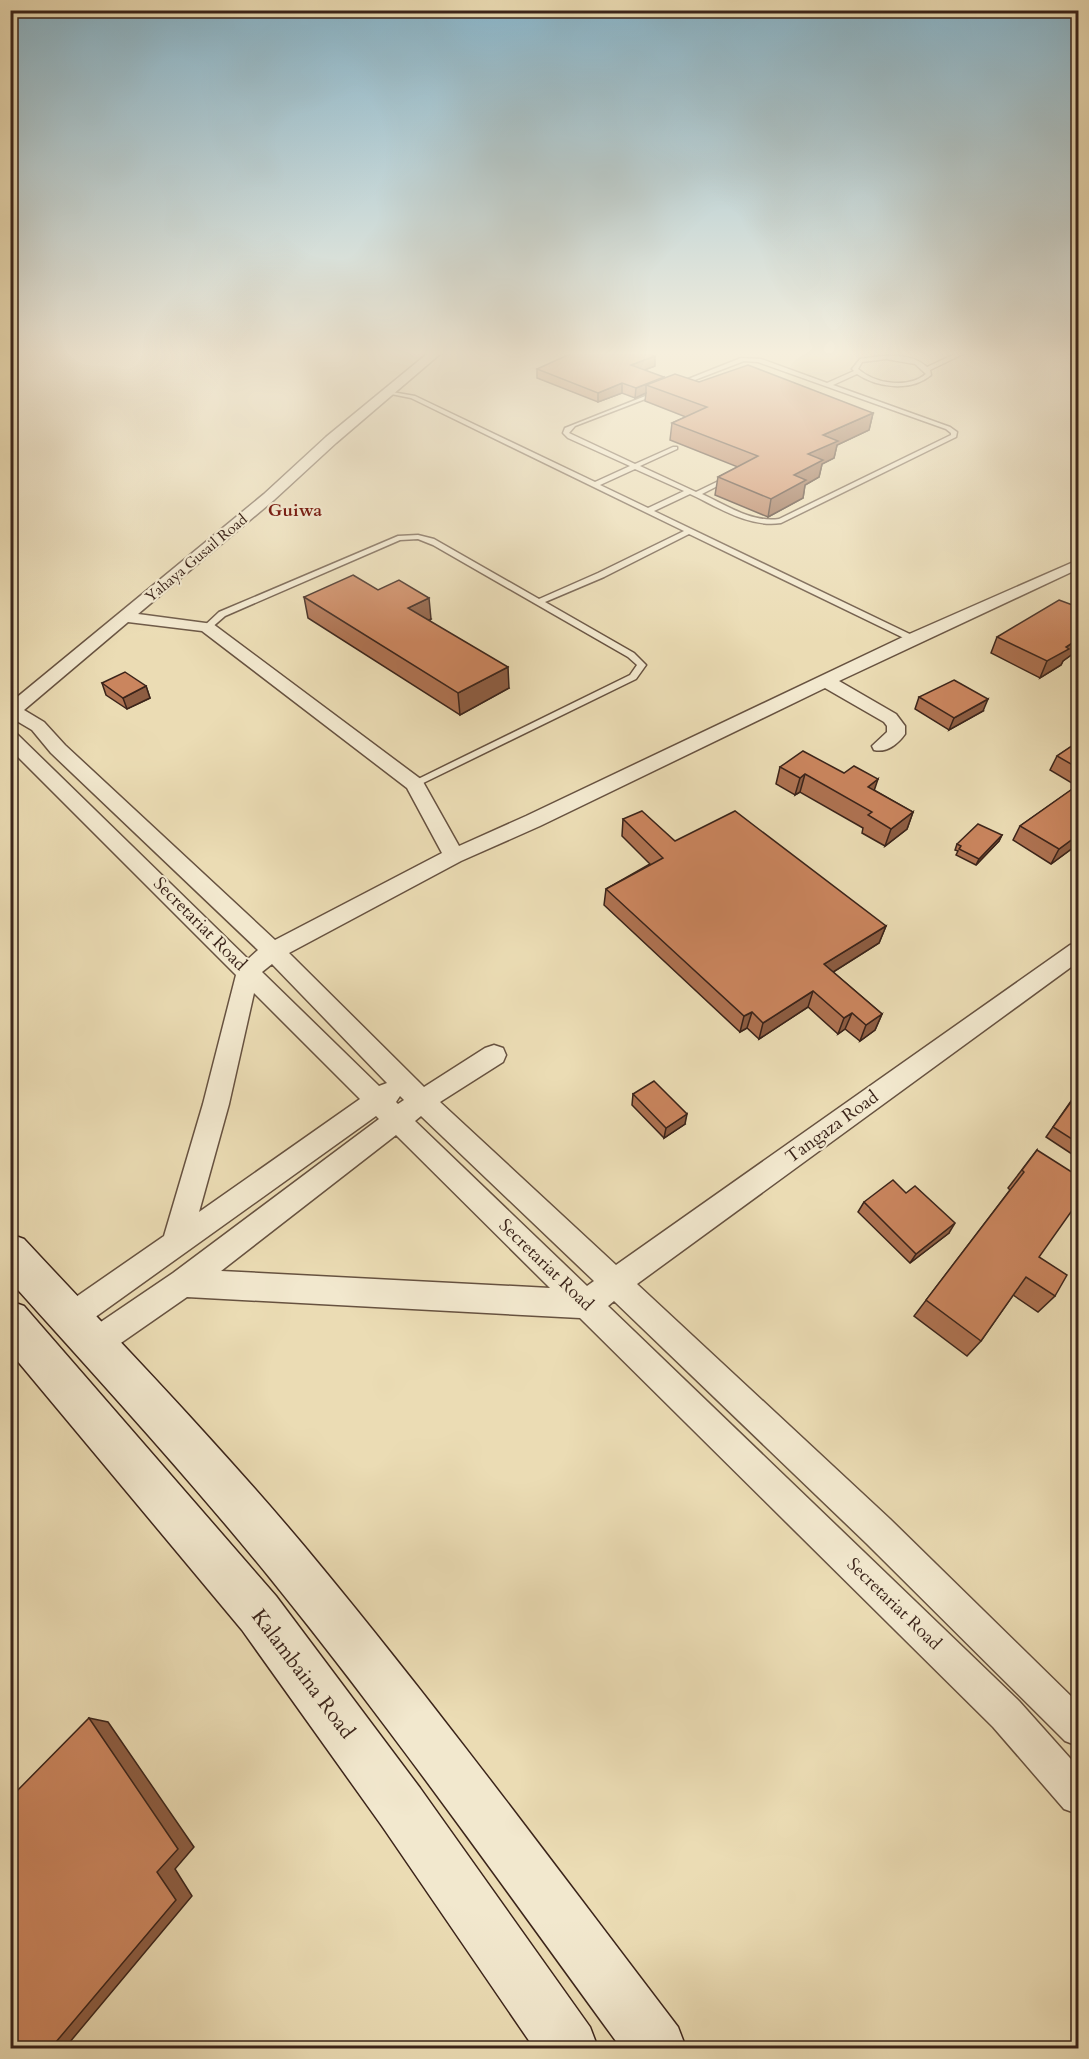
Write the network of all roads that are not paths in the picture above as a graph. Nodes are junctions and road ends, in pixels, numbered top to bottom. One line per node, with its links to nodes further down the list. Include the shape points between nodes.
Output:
1 (322, 450): 14 (street, Yahaya Gusail Road)
2 (523, 450): 8 (lane)
3 (600, 450): 6 (lane)
4 (671, 450): 6 (lane)
5 (925, 450): 9 (lane, via 777,522 753,520)
6 (636, 467): 8 (lane); 9 (lane)
7 (736, 475): 9 (lane)
8 (595, 485): 10 (lane)
9 (693, 492): 10 (lane)
10 (648, 511): 11 (lane)
11 (690, 531): 13 (lane); 16 (lane)
12 (1078, 564): 16 (street)
13 (538, 602): 15 (lane, via 425,537 413,536 398,538 222,614); 21 (lane, via 631,655 642,664 639,671)
14 (126, 617): 15 (street); 18 (street, Yahaya Gusail Road)
15 (207, 627): 21 (street)
16 (913, 639): 17 (street)
17 (826, 681): 20 (street, via 890,718 896,734); 22 (street)
18 (11, 710): 23 (street, Secretariat Road, via 38,726)
19 (10, 738): 25 (street, Secretariat Road)
20 (881, 746)
21 (416, 784): 22 (street)
22 (454, 856): 23 (street)
23 (273, 951): 25 (street); 27 (street, Secretariat Road)
24 (1078, 951): 32 (street, Tangaza Road)
25 (248, 971): 28 (street, Secretariat Road); 29 (street, via 216,1104)
26 (494, 1054): 27 (street)
27 (413, 1091): 28 (street); 32 (street, Secretariat Road)
28 (388, 1111): 29 (street); 31 (street); 33 (street, Secretariat Road)
29 (176, 1242): 35 (street)
30 (10, 1252): 35 (main road)
31 (183, 1283): 33 (street); 35 (street)
32 (616, 1283): 33 (street, Tangaza Road); 36 (street, Secretariat Road, via 878,1531)
33 (586, 1304): 37 (street, Secretariat Road, via 1006,1714)
34 (10, 1320): 38 (main road, Kalambaina Road, via 259,1613 401,1807)
35 (82, 1331): 39 (main road, via 163,1418 323,1606)
36 (1078, 1728)
37 (1078, 1795)
38 (569, 2049)
39 (657, 2049)

